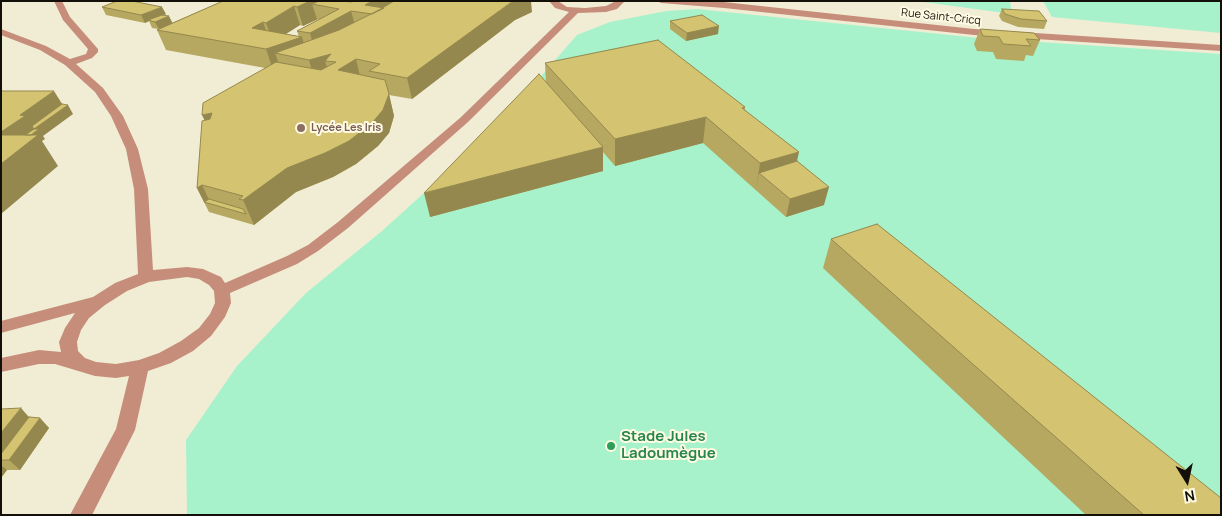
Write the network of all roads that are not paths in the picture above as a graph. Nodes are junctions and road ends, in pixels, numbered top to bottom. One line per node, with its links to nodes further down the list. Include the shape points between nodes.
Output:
1 (58, 1): 8 (street, via 66,18 93,49 89,56)
2 (553, 1): 5 (street)
3 (621, 1): 5 (street, via 606,9)
4 (660, 1): 7 (street, Rue Saint-Cricq, via 974,32)
5 (575, 11): 10 (street, via 470,115 343,226 292,260)
6 (1, 32): 8 (street, via 43,48)
7 (1221, 48)
8 (69, 64): 9 (street, via 99,90 117,116 132,149 141,189)
9 (146, 277): 10 (street, via 186,272 203,274); 11 (street)
10 (222, 290): 15 (street, via 223,303 205,332 165,358)
11 (99, 301): 12 (street); 13 (street, via 83,314 68,342 70,354)
12 (1, 327)
13 (79, 363): 14 (street, via 39,357); 15 (street, via 95,370)
14 (1, 365)
15 (140, 367): 16 (street, via 125,430)
16 (81, 515)

